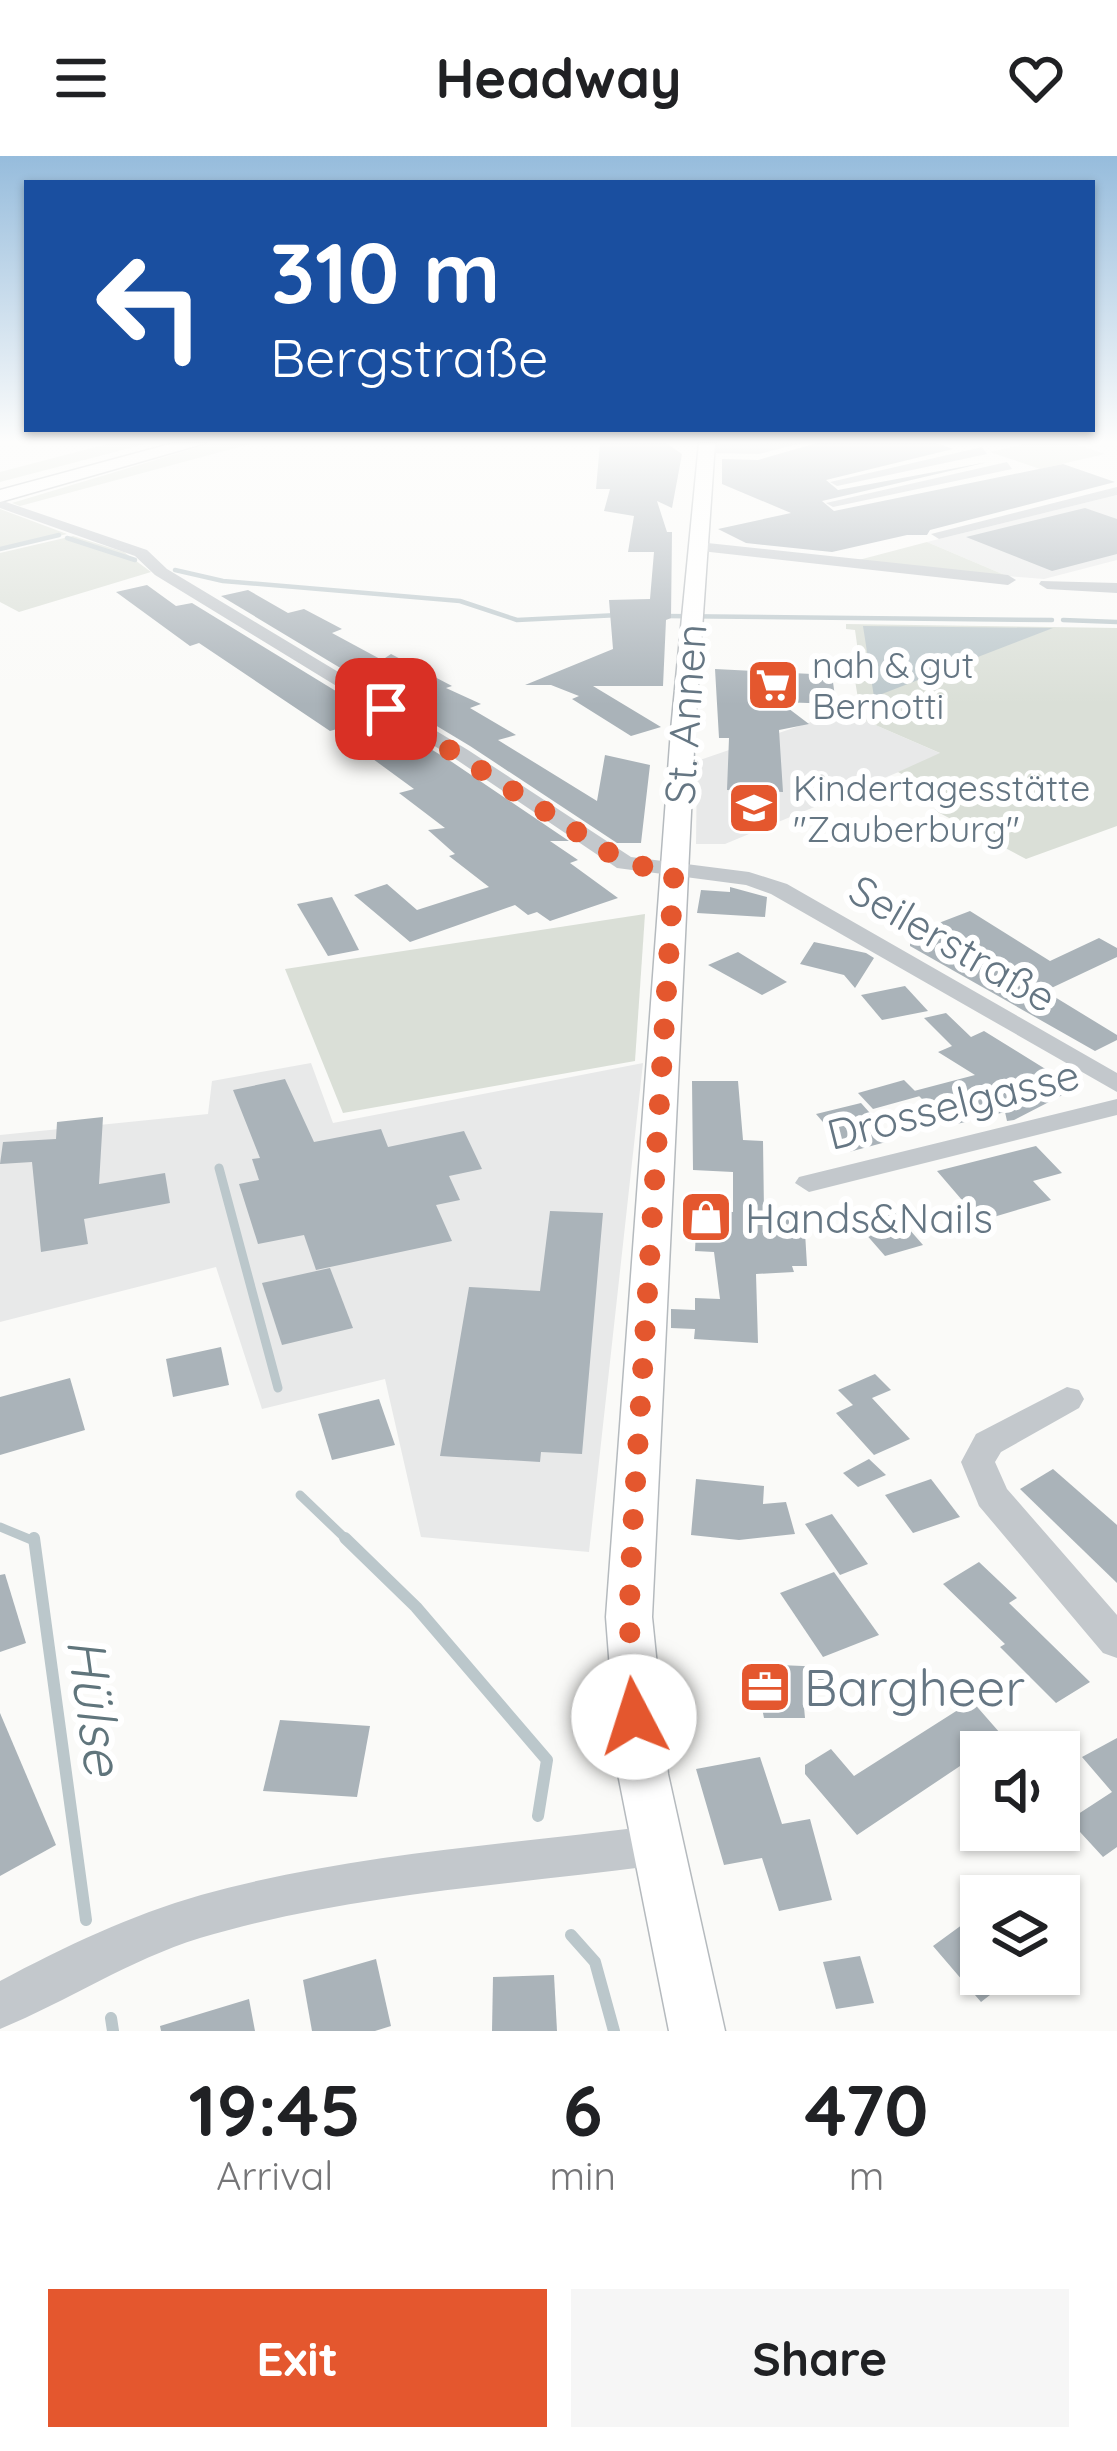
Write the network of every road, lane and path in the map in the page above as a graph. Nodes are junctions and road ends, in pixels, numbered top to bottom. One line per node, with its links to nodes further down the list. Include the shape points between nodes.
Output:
1 (86, 530): 13 (street, Seilerstraße, via 141,553 625,863)
2 (699, 530): 6 (main road, St. Annen)
3 (953, 530): 4 (street)
4 (939, 534)
5 (726, 536): 8 (street)
6 (698, 547): 8 (street); 13 (main road, St. Annen)
7 (881, 551): 9 (street)
8 (759, 555): 9 (street)
9 (829, 563): 10 (street)
10 (1008, 580)
11 (1047, 584): 12 (street)
12 (1117, 589)
13 (674, 872): 14 (street, Seilerstraße, via 779,889); 18 (main road, St. Annen, via 629,1617)
14 (1116, 1088): 15 (street, Drosselgasse)
15 (809, 1184)
16 (1067, 1399): 17 (street, via 988,1443 978,1462 992,1496)
17 (1117, 1642)
18 (652, 1846): 19 (street, via 329,1886 199,1917 70,1967); 20 (main road, St. Annen)
19 (0, 2006)
20 (698, 2031)

